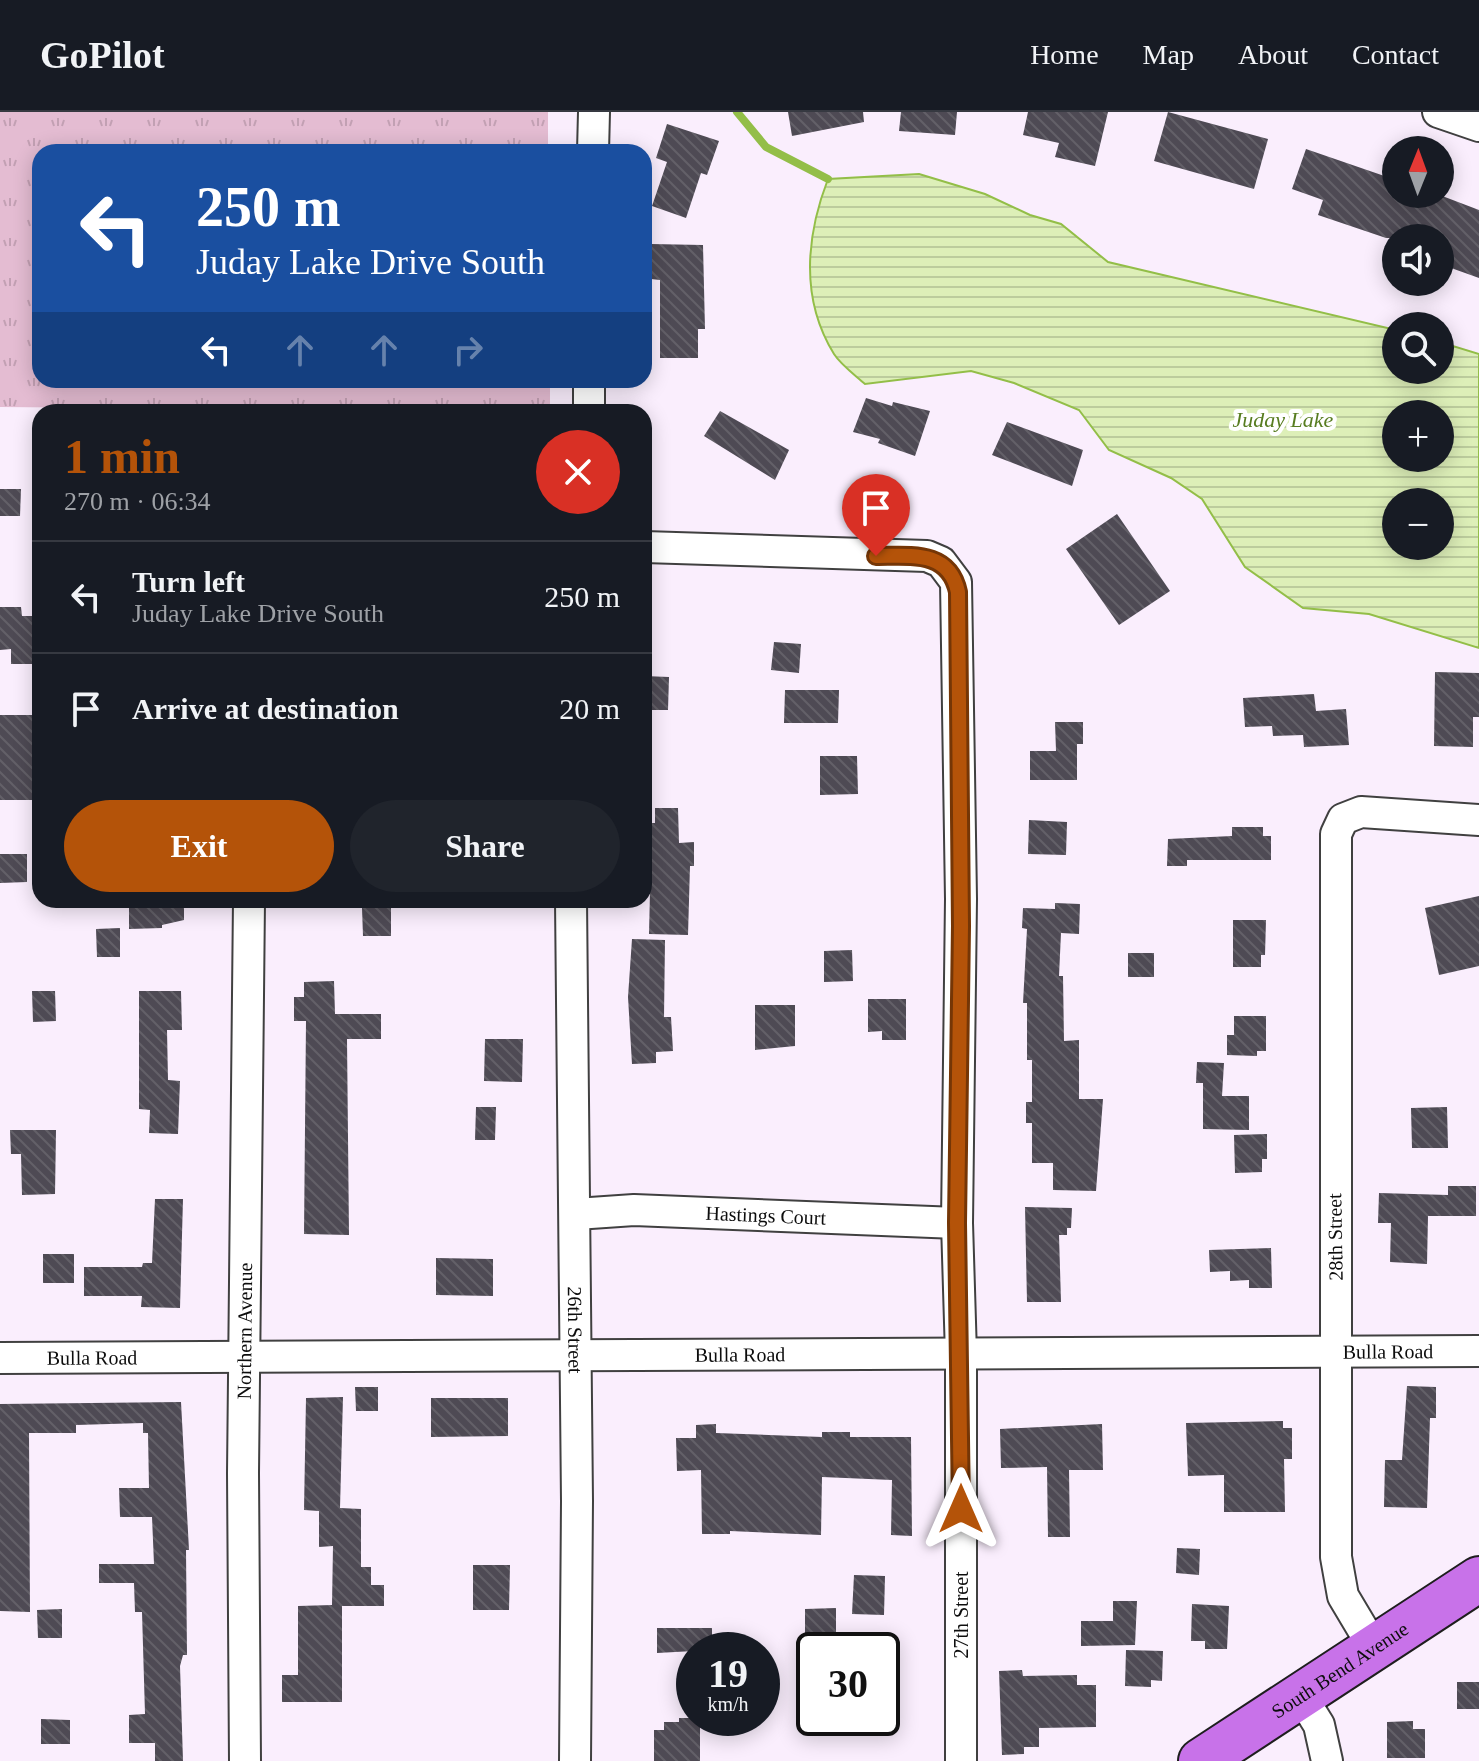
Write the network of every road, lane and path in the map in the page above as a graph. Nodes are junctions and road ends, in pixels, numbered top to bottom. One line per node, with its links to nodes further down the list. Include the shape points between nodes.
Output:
1 (594, 112): 4 (street)
2 (1438, 112): 3 (street)
3 (1479, 126)
4 (593, 144)
5 (652, 548): 10 (street, 27th Street, via 927,556 952,573 958,592 961,929)
6 (1479, 820): 11 (street, 28th Street, via 1361,812 1343,819 1336,834)
7 (249, 908): 16 (street, Northern Avenue)
8 (571, 908): 9 (street, 26th Street)
9 (576, 1214): 10 (street, Hastings Court, via 634,1210); 13 (street, 26th Street)
10 (957, 1223): 14 (street, 27th Street)
11 (1337, 1351): 12 (street, Bulla Road); 14 (street, Bulla Road); 18 (street, 28th Street, via 1336,1557 1343,1596)
12 (1479, 1351)
13 (576, 1355): 14 (street, Bulla Road); 16 (street, Bulla Road); 21 (street, 26th Street)
14 (961, 1355): 22 (street, 27th Street)
15 (0, 1358): 16 (street, Bulla Road)
16 (244, 1358): 20 (street, Northern Avenue)
17 (1479, 1579): 18 (main road, South Bend Avenue)
18 (1374, 1648): 19 (main road, South Bend Avenue)
19 (1301, 1696): 23 (main road, South Bend Avenue); 24 (street, via 1319,1725)
20 (245, 1761)
21 (575, 1761)
22 (961, 1761)
23 (1201, 1761)
24 (1327, 1761)

